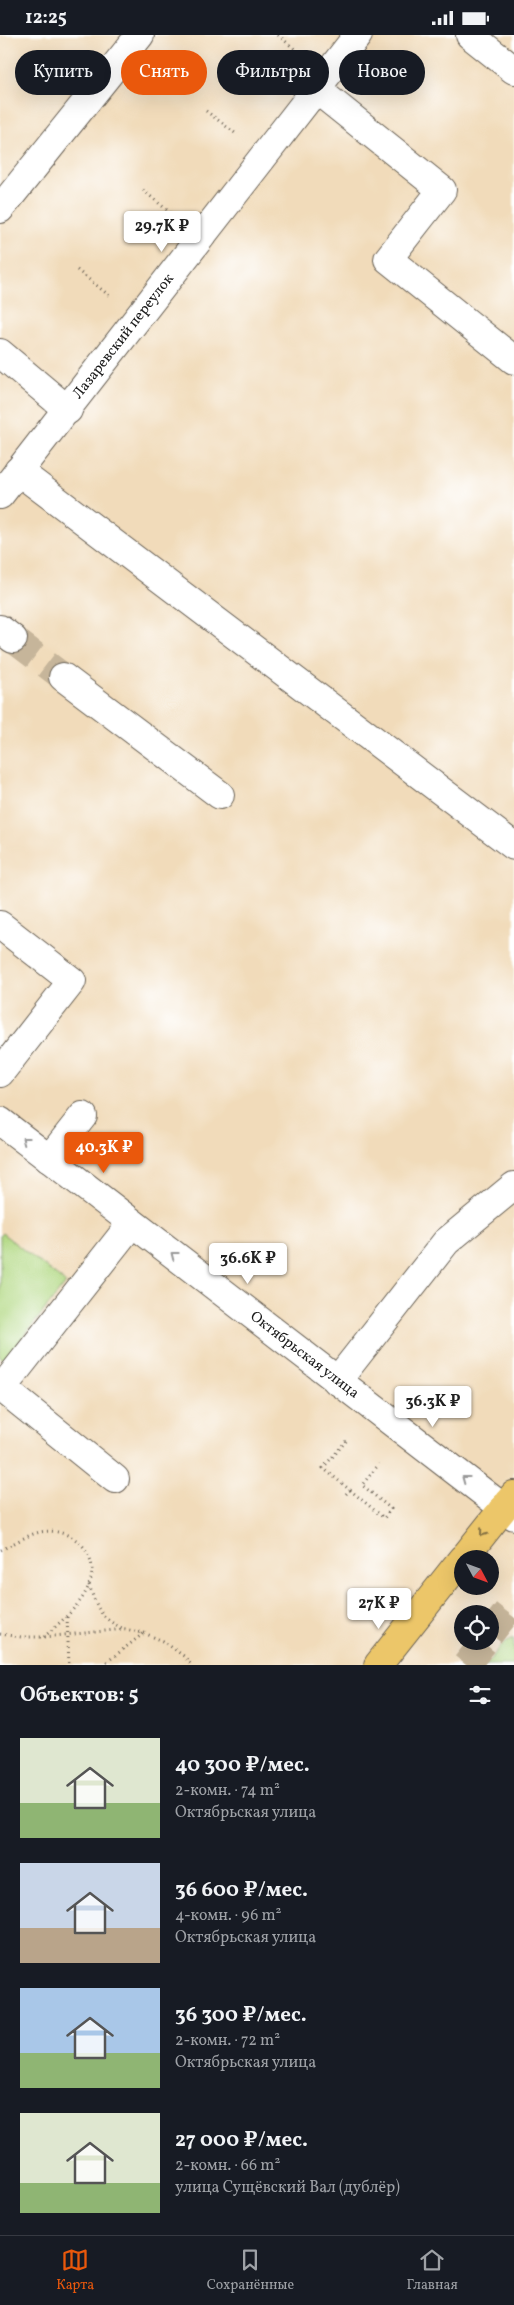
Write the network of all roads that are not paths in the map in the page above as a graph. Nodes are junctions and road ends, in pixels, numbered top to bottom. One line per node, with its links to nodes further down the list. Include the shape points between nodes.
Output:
1 (140, 35): 8 (street)
2 (358, 35): 5 (street, Лазаревский переулок)
3 (470, 35): 4 (street)
4 (514, 70)
5 (329, 72)
6 (311, 95): 11 (street, Лазаревский переулок)
7 (323, 95): 10 (street, via 442,190 388,259)
8 (0, 209)
9 (0, 353): 11 (street)
10 (514, 360)
11 (68, 410): 12 (street, Лазаревский переулок)
12 (18, 471): 13 (street, Лазаревский переулок); 16 (street)
13 (0, 495)
14 (63, 677): 15 (street)
15 (220, 795)
16 (514, 846)
17 (0, 925): 18 (street, via 72,981)
18 (0, 1073)
19 (83, 1116): 21 (street)
20 (0, 1121): 21 (street, Октябрьская улица, one-way to 20)
21 (49, 1159): 23 (street, Октябрьская улица)
22 (514, 1186): 24 (street, via 446,1242)
23 (132, 1223): 24 (street, Октябрьская улица, one-way to 23); 25 (street)
24 (337, 1381): 27 (street, Октябрьская улица, one-way to 24)
25 (1, 1388): 26 (street)
26 (115, 1479)
27 (511, 1506): 28 (main road, one-way to 28)
28 (471, 1550)
29 (454, 1570): 30 (main road)
30 (413, 1621): 31 (main road); 32 (main road)
31 (378, 1665)
32 (397, 1665)

